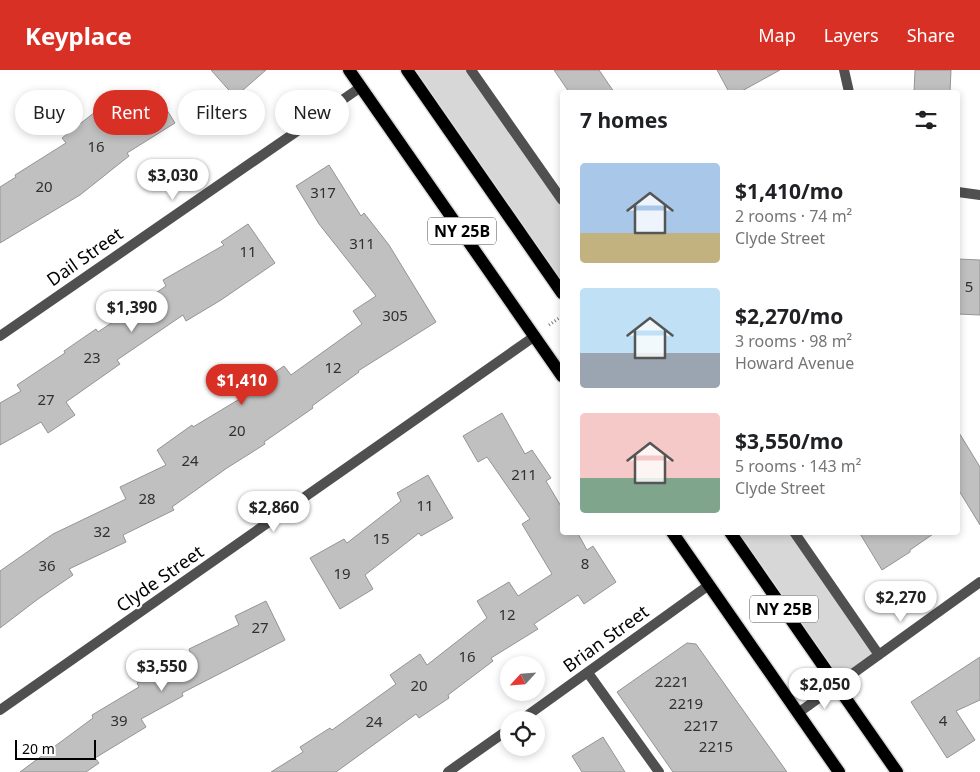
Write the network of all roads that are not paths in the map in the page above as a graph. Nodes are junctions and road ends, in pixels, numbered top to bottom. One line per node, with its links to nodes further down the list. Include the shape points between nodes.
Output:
1 (349, 70): 5 (main road, NY 25B)
2 (407, 70): 10 (main road, NY 25B)
3 (471, 70): 9 (street)
4 (844, 70): 6 (street)
5 (361, 87): 11 (street, Dail Street); 12 (main road, NY 25B)
6 (849, 90)
7 (960, 192): 8 (street)
8 (980, 195)
9 (560, 197)
10 (560, 290)
11 (0, 336)
12 (535, 336): 13 (main road, NY 25B); 22 (street, Clyde Street)
13 (560, 373)
14 (674, 535): 18 (main road, NY 25B)
15 (732, 535): 21 (main road, NY 25B)
16 (796, 535): 19 (street)
17 (980, 582): 19 (street)
18 (709, 585): 20 (street, Brian Street); 24 (main road, NY 25B)
19 (879, 655): 21 (street)
20 (588, 673): 23 (street, Brian Street); 27 (street)
21 (838, 686): 24 (street); 29 (main road, NY 25B)
22 (0, 710)
23 (534, 711)
24 (798, 713): 28 (main road, NY 25B)
25 (500, 735): 26 (street)
26 (448, 772)
27 (659, 772)
28 (839, 772)
29 (897, 772)

